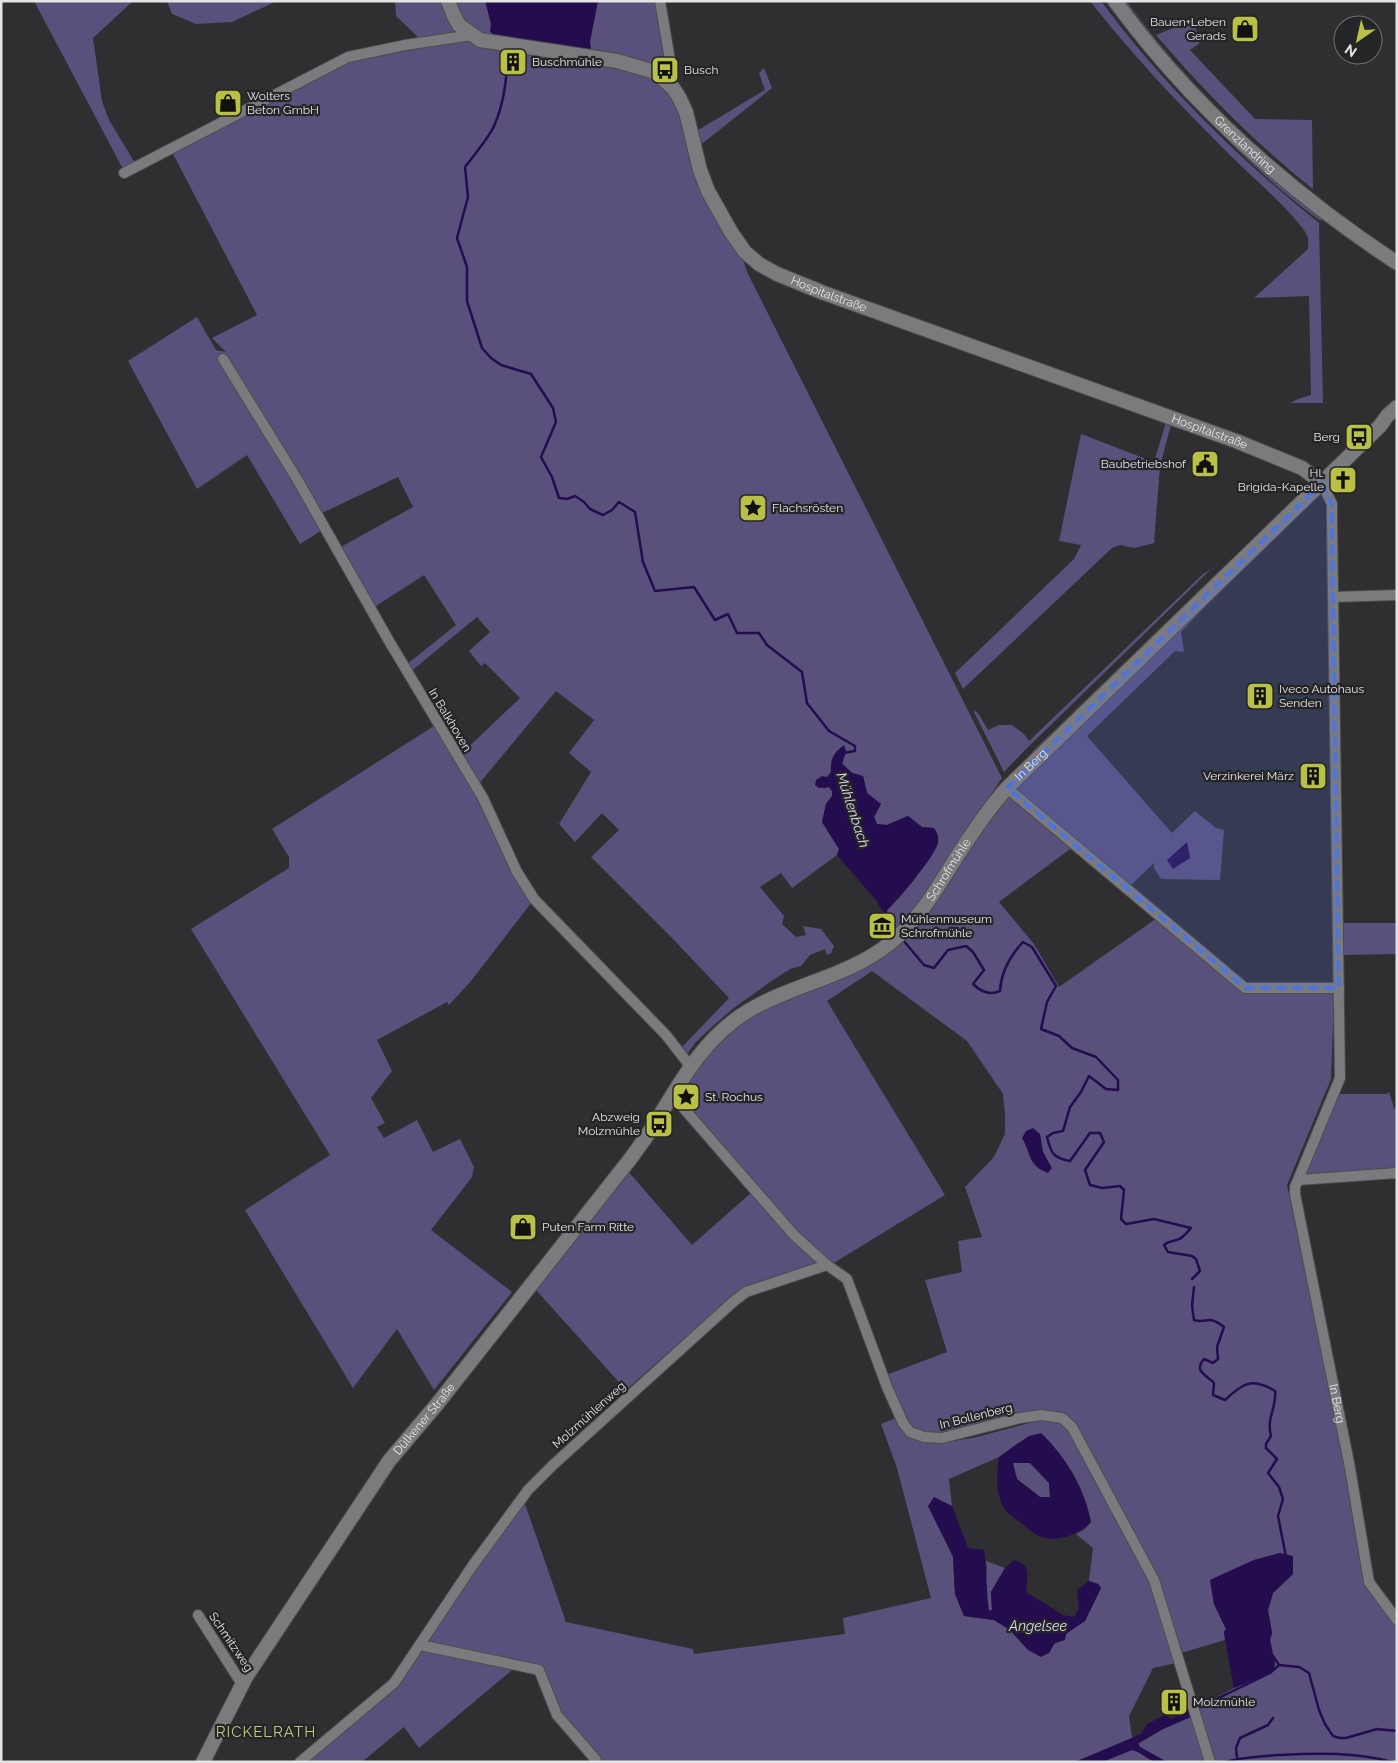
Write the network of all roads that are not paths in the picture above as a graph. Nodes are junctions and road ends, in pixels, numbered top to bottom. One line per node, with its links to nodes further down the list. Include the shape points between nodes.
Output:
1 (448, 1): 4 (main road, Hospitalstraße, via 459,24)
2 (660, 1): 5 (street)
3 (1115, 1): 9 (main road, Grenzlandring, via 1175,75 1270,169 1353,234)
4 (472, 35): 6 (main road, Hospitalstraße, via 490,42 617,60); 8 (street, via 348,57)
5 (670, 58): 6 (street); 7 (street, via 674,78)
6 (654, 72): 7 (main road, Hospitalstraße)
7 (668, 84): 14 (main road, Hospitalstraße, via 679,96 686,112 700,170 730,232 745,252 768,270 1244,444 1302,468)
8 (124, 173)
9 (1397, 263)
10 (223, 359): 19 (street, In Balkhoven, via 483,798 530,893 666,1035)
11 (1397, 407): 13 (main road, In Berg)
12 (1397, 413): 13 (main road, In Berg)
13 (1380, 426): 14 (main road, In Berg)
14 (1322, 483): 16 (street, In Berg, via 1332,504); 17 (main road, In Berg)
15 (1397, 595): 16 (street)
16 (1334, 597): 18 (street, In Berg)
17 (1007, 788): 18 (street, In Berg, via 1245,988); 19 (main road, Schrofmühle, via 978,825 924,908 889,944 841,972 772,998 748,1011 728,1025)
18 (1338, 988): 22 (street, In Berg, via 1340,1078)
19 (690, 1066): 20 (main road, Dülkener Straße)
20 (672, 1095): 23 (street, In Bollenberg, via 794,1235); 27 (main road, Dülkener Straße, via 631,1158 389,1461)
21 (1397, 1173): 22 (street)
22 (1298, 1180): 25 (street, In Berg, via 1295,1194 1350,1468 1369,1582)
23 (827, 1265): 26 (street, Molzmühlenweg, via 746,1292 553,1464 528,1490); 29 (street, In Bollenberg, via 847,1279 887,1388 910,1432 942,1438 1042,1415 1062,1418 1072,1427 1154,1580)
24 (198, 1615): 27 (street, Schmitzweg)
25 (1397, 1620)
26 (420, 1645): 28 (street, via 539,1670 557,1715); 31 (street, Molzmühlenweg, via 394,1683)
27 (243, 1682): 30 (main road, Dülkener Straße)
28 (596, 1760)
29 (1210, 1761)
30 (203, 1762)
31 (300, 1762)

